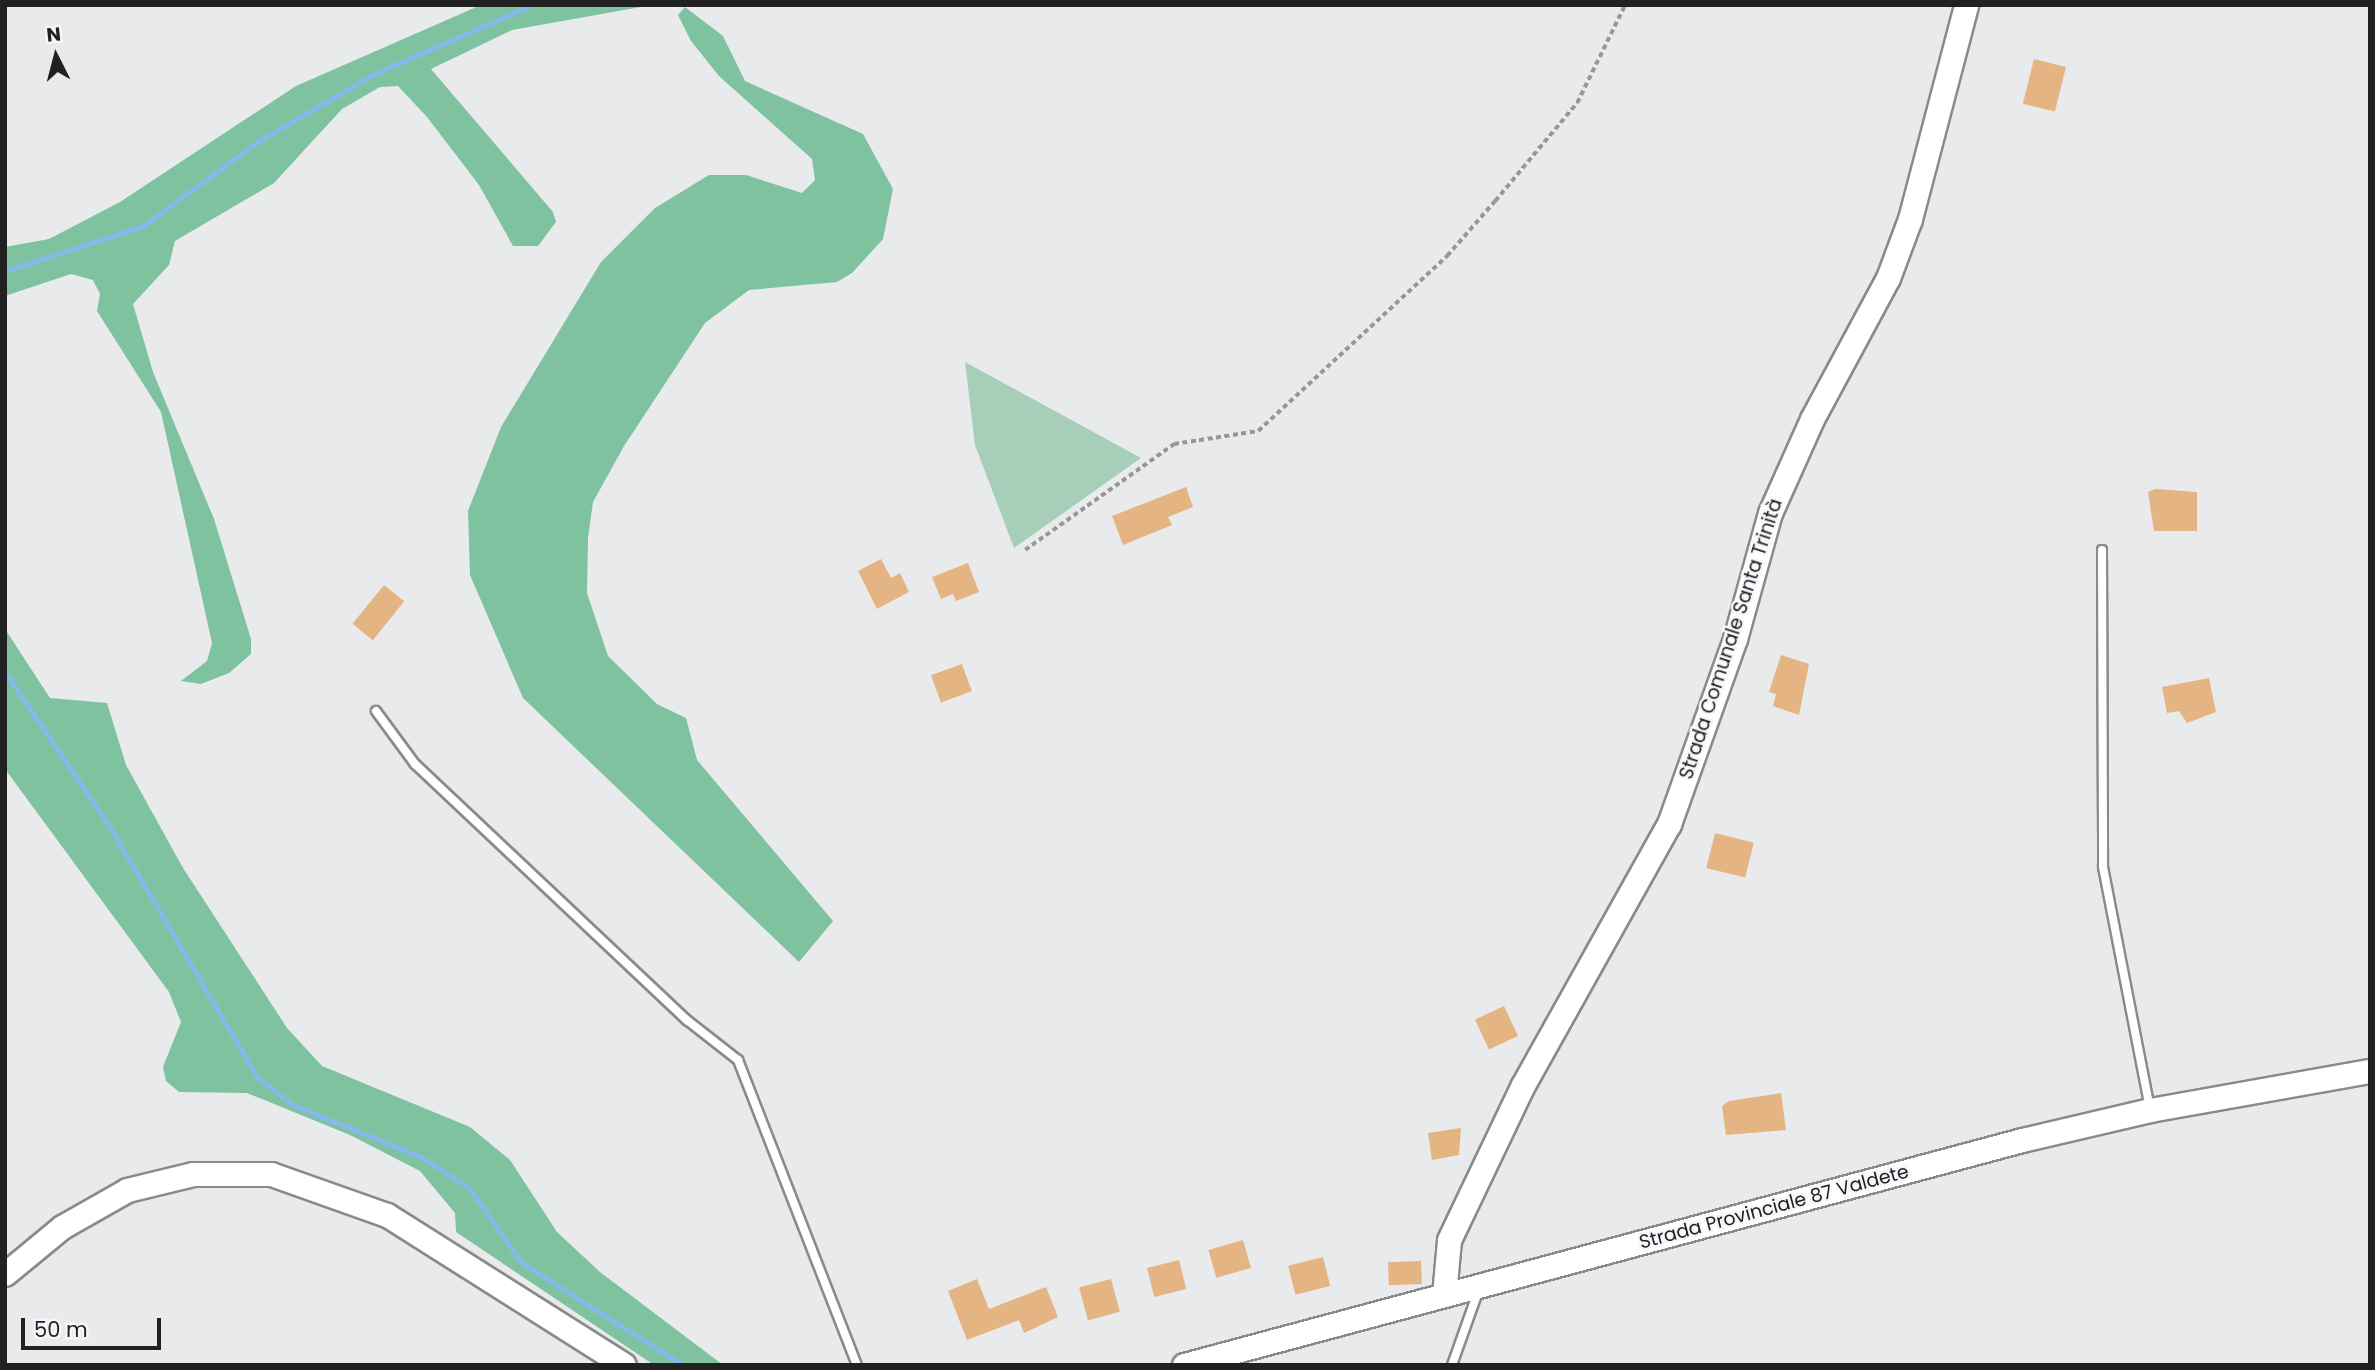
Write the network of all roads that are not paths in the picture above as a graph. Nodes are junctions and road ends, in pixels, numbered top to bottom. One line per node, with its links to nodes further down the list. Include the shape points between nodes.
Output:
1 (1966, 5): 8 (main road, Strada Comunale Santa Trinità, via 1910,219 1888,278 1812,419 1770,513 1735,639 1669,824 1523,1086 1449,1240)
2 (2102, 550): 5 (lane, via 2103,867)
3 (376, 711): 10 (lane, via 415,764 687,1020 738,1060)
4 (2370, 1072): 5 (main road, Strada Provinciale 87 Valdete)
5 (2150, 1110): 7 (main road, Strada Provinciale 87 Valdete)
6 (5, 1274): 9 (main road, via 62,1227 127,1190 192,1174 271,1174 387,1214)
7 (1479, 1286): 8 (main road, Strada Provinciale 87 Valdete); 12 (lane)
8 (1444, 1295): 11 (main road, Strada Provinciale 87 Valdete)
9 (624, 1365)
10 (857, 1365)
11 (1184, 1365)
12 (1452, 1365)

